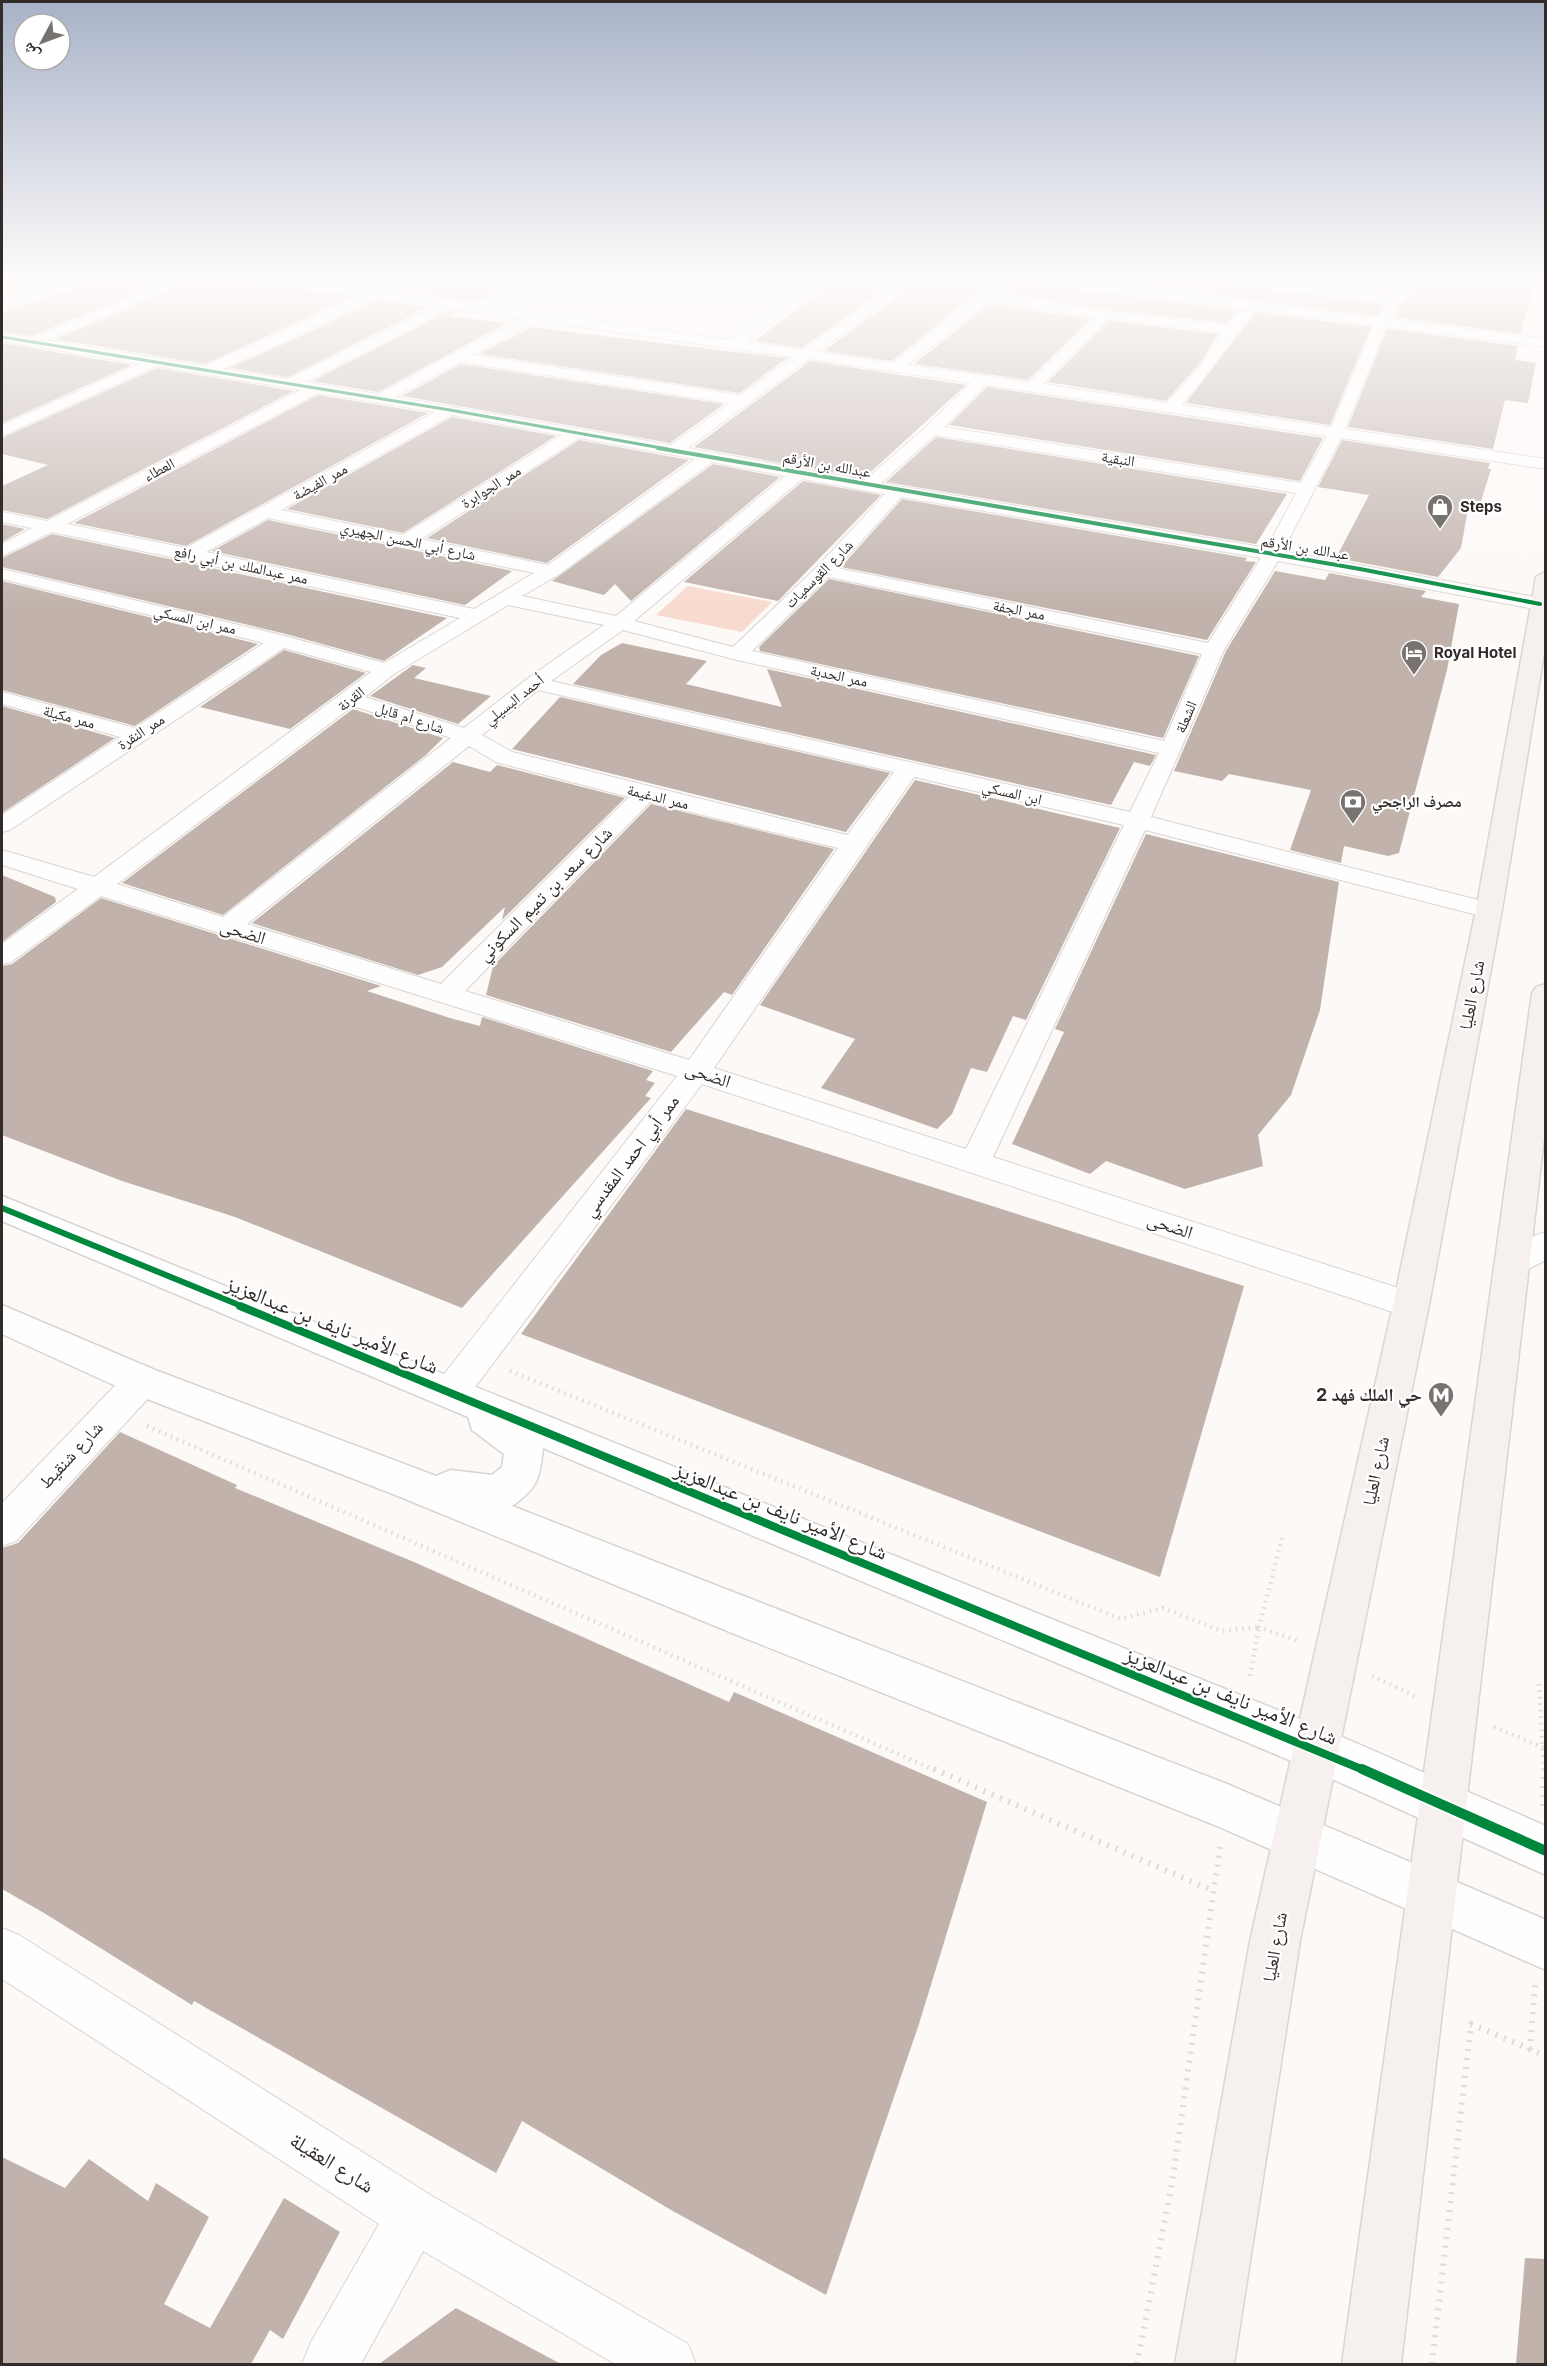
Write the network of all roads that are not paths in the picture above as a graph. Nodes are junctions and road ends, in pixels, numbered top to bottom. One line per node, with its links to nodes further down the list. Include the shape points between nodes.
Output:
1 (94, 389): 16 (street)
2 (313, 389): 28 (street, العطاء)
3 (324, 389): 11 (street, عبدالله بن الأرقم)
4 (398, 389): 11 (street)
5 (671, 389): 12 (street)
6 (757, 389): 12 (street)
7 (972, 389): 15 (street)
8 (1047, 389): 13 (street)
9 (1187, 389): 13 (street)
10 (1354, 389): 18 (street, الشعلة)
11 (379, 399): 14 (street, عبدالله بن الأرقم)
12 (742, 400): 19 (street)
13 (1170, 409): 18 (street)
14 (450, 410): 17 (street, عبدالله بن الأرقم); 26 (street, ممر الفيضة)
15 (932, 429): 23 (street); 24 (street, النبقية)
16 (2, 431)
17 (575, 434): 19 (street, عبدالله بن الأرقم); 29 (street, ممر الجوابرة)
18 (1335, 435): 21 (street); 24 (street, الشعلة)
19 (675, 450): 20 (street, عبدالله بن الأرقم)
20 (709, 457): 22 (street, عبدالله بن الأرقم); 33 (street, القرنة)
21 (1545, 464)
22 (800, 472): 23 (street, عبدالله بن الأرقم); 40 (street, أحمد البسيلي)
23 (869, 485): 25 (street, عبدالله بن الأرقم)
24 (1305, 489): 32 (street, الشعلة)
25 (897, 491): 32 (street, عبدالله بن الأرقم); 34 (street, شارع القوسميات)
26 (265, 512): 29 (street, شارع أبي الحسن الجهيري); 31 (street, ممر الفيضة)
27 (2, 517): 28 (street, ممر عبدالملك بن أبي رافع)
28 (50, 528): 30 (street, العطاء); 31 (street, ممر عبدالملك بن أبي رافع)
29 (407, 540): 33 (street, شارع أبي الحسن الجهيري)
30 (2, 551)
31 (189, 554): 39 (street, ممر عبدالملك بن أبي رافع)
32 (1272, 555): 38 (street, عبدالله بن الأرقم); 42 (street, الشعلة)
33 (551, 571): 37 (street, القرنة)
34 (824, 571): 42 (street, ممر الجفة); 43 (street, شارع القوسميات)
35 (2, 574): 41 (street, ممر ابن المسكي)
36 (1545, 577): 38 (main road, شارع العليا)
37 (507, 599): 39 (street, القرنة); 40 (street, ممر الحدبة)
38 (1540, 604): 58 (main road, شارع العليا)
39 (479, 616): 44 (street, القرنة)
40 (620, 623): 43 (street, ممر الحدبة); 45 (street, أحمد البسيلي)
41 (281, 640): 44 (street, ممر ابن المسكي); 48 (street, ممر النقرة)
42 (1214, 650): 50 (street, الشعلة)
43 (737, 654): 50 (street, ممر الحدبة)
44 (387, 670): 47 (street, القرنة)
45 (534, 682): 49 (street, أحمد البسيلي); 51 (street, ابن المسكي)
46 (2, 699): 48 (street, ممر مكيلة)
47 (351, 699): 49 (street, شارع أم قابل); 57 (street, القرنة)
48 (136, 735): 54 (street, ممر النقرة)
49 (468, 736): 52 (street, ممر الدغيمة, via 504,757); 59 (street, أحمد البسيلي)
50 (1172, 749): 53 (street, الشعلة)
51 (908, 769): 53 (street, ابن المسكي); 55 (street, ممر أبي احمد المقدسي)
52 (645, 794): 55 (street, ممر الدغيمة); 62 (street, شارع سعد بن تميم السكوني)
53 (1137, 820): 58 (street, ابن المسكي); 64 (street, الشعلة)
54 (2, 825)
55 (853, 844): 63 (street, ممر أبي احمد المقدسي)
56 (2, 857): 57 (street, الضحى)
57 (96, 887): 59 (street, الضحى); 60 (street, القرنة)
58 (1489, 910): 67 (main road, شارع العليا)
59 (227, 927): 62 (street, الضحى)
60 (2, 956)
61 (1545, 993): 66 (main road)
62 (446, 994): 63 (street, الضحى)
63 (696, 1071): 64 (street, الضحى); 70 (street, ممر أبي احمد المقدسي)
64 (975, 1162): 67 (street, الضحى)
65 (2, 1208): 70 (street, شارع الأمير نايف بن عبدالعزيز)
66 (1529, 1254): 74 (main road, via 1455,1711)
67 (1411, 1305): 73 (main road, شارع العليا)
68 (2, 1319): 69 (street)
69 (142, 1381): 71 (street); 72 (street, شارع شنقيط)
70 (451, 1392): 71 (street, via 524,1447 521,1475 499,1493); 73 (street, شارع الأمير نايف بن عبدالعزيز)
71 (407, 1482): 75 (street, via 1227,1807)
72 (2, 1529)
73 (1317, 1749): 74 (street, شارع الأمير نايف بن عبدالعزيز); 75 (main road, شارع العليا)
74 (1444, 1807): 76 (street, شارع الأمير نايف بن عبدالعزيز); 77 (main road)
75 (1296, 1839): 77 (street); 83 (main road, شارع العليا, via 1275,1941)
76 (1545, 1851)
77 (1431, 1895): 78 (street); 84 (main road)
78 (1545, 1945)
79 (2, 1952): 80 (street, شارع العقيلة)
80 (413, 2214): 81 (street); 82 (street, شارع العقيلة)
81 (330, 2364)
82 (668, 2364)
83 (1204, 2364)
84 (1371, 2364)

